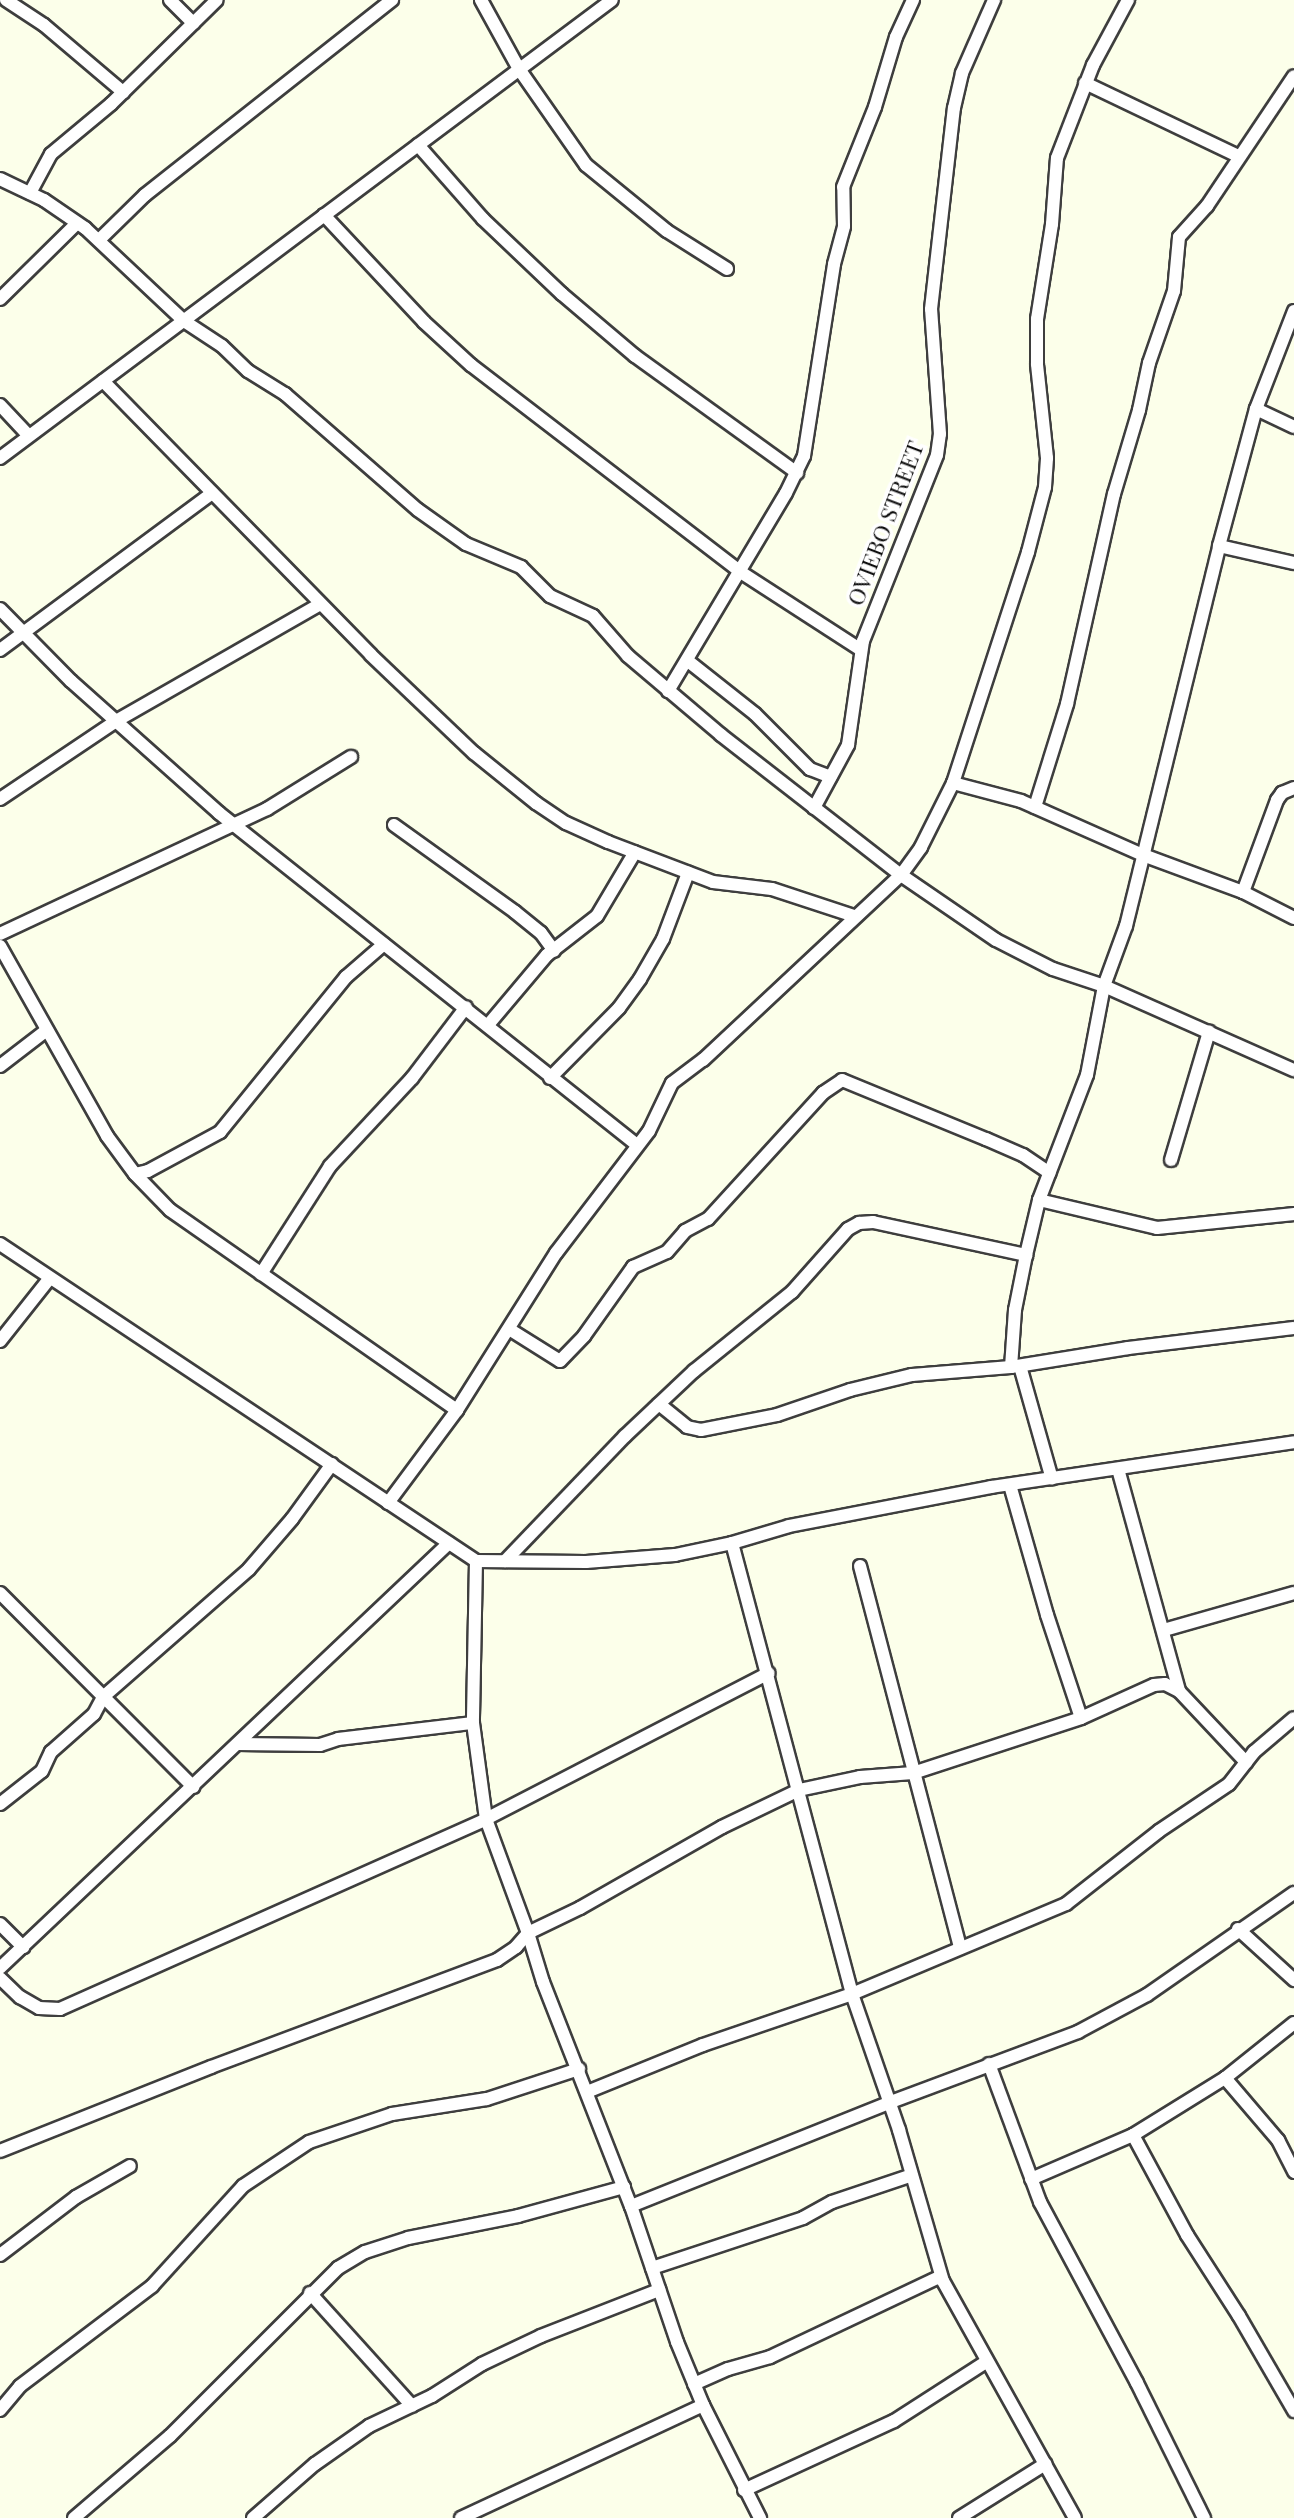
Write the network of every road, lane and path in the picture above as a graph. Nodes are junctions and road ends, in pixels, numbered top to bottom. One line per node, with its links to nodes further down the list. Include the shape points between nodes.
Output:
1 (6, 0): 14 (street, via 44,25)
2 (170, 0): 10 (street)
3 (217, 0): 10 (street)
4 (392, 0): 21 (street, via 145,195)
5 (481, 0): 11 (street)
6 (612, 0): 11 (street)
7 (913, 0): 32 (street, via 843,187 844,226 804,456)
8 (994, 0): 41 (street, OVIEBO STREET, via 962,73 954,108 931,309 940,434 937,455)
9 (1128, 0): 13 (street)
10 (193, 23): 14 (street)
11 (519, 69): 15 (street); 22 (street, via 586,165 667,231)
12 (1294, 76): 16 (street)
13 (1085, 83): 16 (street); 47 (street, via 1057,158 1037,319 1037,365 1048,458 1045,487)
14 (123, 92): 18 (street, via 51,155)
15 (418, 145): 19 (street); 32 (street, via 483,219 562,294 635,356)
16 (1238, 156): 50 (street, via 1207,206 1179,237 1174,291 1149,363 1067,704)
17 (0, 179): 18 (street)
18 (30, 193): 20 (street)
19 (324, 215): 25 (street); 36 (street, via 471,365)
20 (77, 223): 21 (street); 23 (street)
21 (99, 240): 25 (street)
22 (727, 269)
23 (0, 299)
24 (1294, 311): 28 (street)
25 (184, 321): 26 (street); 43 (street, via 285,394 418,510 466,544 521,567 550,596 593,616 628,656)
26 (103, 380): 30 (street); 33 (street)
27 (0, 405): 30 (street)
28 (1256, 409): 29 (street); 34 (street)
29 (1294, 427)
30 (29, 436): 31 (street)
31 (0, 458)
32 (797, 473): 36 (street)
33 (212, 493): 37 (street); 39 (street)
34 (1219, 546): 35 (street); 55 (street)
35 (1294, 563)
36 (739, 571): 41 (street); 42 (street)
37 (320, 604): 44 (street); 54 (street, via 474,753 536,803 566,823)
38 (0, 609): 39 (street)
39 (23, 632): 40 (street); 44 (street)
40 (0, 650)
41 (861, 650): 46 (street, OVIEBO STREET, via 848,745)
42 (688, 661): 43 (street); 46 (street, via 755,714 810,769)
43 (668, 691): 51 (street)
44 (116, 721): 49 (street); 52 (street)
45 (351, 757): 52 (street, via 310,785)
46 (831, 777): 51 (street, OVIEBO STREET)
47 (953, 783): 50 (street); 57 (street, via 921,847)
48 (1294, 788): 58 (street, via 1277,800)
49 (0, 799)
50 (1035, 807): 55 (street)
51 (814, 808): 57 (street)
52 (234, 825): 61 (street); 62 (street)
53 (394, 825): 64 (street, via 515,912 541,933)
54 (635, 852): 56 (street); 64 (street, via 597,916)
55 (1143, 855): 58 (street); 65 (street, via 1126,926)
56 (688, 873): 59 (street, via 713,882 772,889); 72 (street, via 663,939 640,979 619,1008)
57 (901, 875): 59 (street); 65 (street, via 996,940 1053,969)
58 (1243, 892): 60 (street)
59 (854, 916): 73 (street, via 703,1060 672,1083 649,1131)
60 (1294, 918)
61 (0, 934)
62 (384, 944): 66 (street); 76 (street, via 346,978 220,1132)
63 (0, 946): 68 (street)
64 (554, 951): 67 (street)
65 (1104, 986): 69 (street); 75 (street, via 1087,1075)
66 (466, 1007): 67 (street); 81 (street, via 412,1078 330,1166)
67 (488, 1025): 72 (street)
68 (47, 1030): 70 (street); 76 (street, via 107,1136)
69 (1209, 1032): 71 (street); 74 (street)
70 (0, 1066)
71 (1294, 1070)
72 (550, 1078): 73 (street)
73 (637, 1145): 84 (street, via 550,1262)
74 (1171, 1160)
75 (1050, 1172): 77 (street); 84 (street, via 1023,1155 842,1080 823,1093 708,1219 685,1231 667,1252 633,1267 584,1336 559,1361)
76 (135, 1174): 81 (street, via 170,1210)
77 (1039, 1200): 78 (street, via 1157,1228); 80 (street)
78 (1294, 1214)
79 (0, 1244): 82 (street)
80 (1026, 1255): 86 (street, via 1015,1310); 87 (street, via 873,1222 859,1223 848,1229 792,1292)
81 (261, 1274): 88 (street)
82 (50, 1278): 85 (street); 90 (street)
83 (1294, 1328): 86 (street)
84 (509, 1329): 88 (street)
85 (0, 1342)
86 (1015, 1366): 87 (street, via 912,1375 777,1415 701,1430 687,1427); 92 (street)
87 (659, 1404): 98 (street)
88 (457, 1410): 94 (street)
89 (1294, 1442): 91 (street)
90 (332, 1464): 94 (street); 105 (street, via 249,1569)
91 (1118, 1469): 92 (street); 102 (street)
92 (1052, 1479): 93 (street)
93 (1010, 1485): 96 (street, via 789,1526); 106 (street)
94 (388, 1503): 95 (street)
95 (449, 1543): 97 (street); 109 (street)
96 (732, 1543): 98 (street, via 675,1555 586,1562); 103 (street)
97 (477, 1561): 98 (street); 108 (street)
98 (505, 1561)
99 (860, 1566): 111 (street)
100 (0, 1593): 105 (street)
101 (1294, 1593): 102 (street)
102 (1164, 1630): 104 (street)
103 (768, 1672): 113 (street); 115 (street)
104 (1179, 1691): 106 (street, via 1165,1684 1154,1685); 110 (street)
105 (103, 1697): 112 (street); 114 (street, via 94,1714 51,1752 42,1770)
106 (1081, 1718): 111 (street)
107 (1294, 1718): 110 (street)
108 (473, 1723): 109 (street, via 320,1745); 115 (street)
109 (238, 1744): 112 (street)
110 (1246, 1762): 121 (street, via 1228,1784 1066,1904)
111 (913, 1773): 113 (street, via 860,1777); 121 (street)
112 (193, 1787): 120 (street)
113 (799, 1790): 119 (street); 125 (street)
114 (0, 1804)
115 (486, 1819): 119 (street); 123 (street, via 60,2009 39,2008)
116 (1294, 1894): 118 (street)
117 (0, 1924): 120 (street)
118 (1238, 1929): 124 (street); 127 (street, via 1147,1995 1078,2032)
119 (528, 1933): 128 (street, via 542,1982); 133 (street, via 497,1960)
120 (23, 1947): 122 (street)
121 (960, 1948): 125 (street)
122 (0, 1968)
123 (0, 1978)
124 (1294, 1980)
125 (852, 1994): 130 (street, via 703,2045); 131 (street)
126 (1294, 2023): 129 (street)
127 (989, 2064): 131 (street); 137 (street)
128 (579, 2068): 130 (street); 149 (street, via 487,2099 392,2114 309,2142 243,2186 152,2286 20,2386)
129 (1225, 2078): 132 (street); 135 (street, via 1278,2140)
130 (587, 2092): 138 (street)
131 (888, 2103): 136 (street); 139 (street)
132 (1133, 2135): 137 (street); 150 (street, via 1187,2235)
133 (0, 2151)
134 (130, 2166): 140 (street, via 76,2197)
135 (1294, 2172)
136 (912, 2175): 141 (street, via 844,2197 803,2218); 142 (street)
137 (1031, 2179): 159 (street)
138 (624, 2188): 139 (street); 144 (street, via 365,2252)
139 (631, 2206): 141 (street)
140 (0, 2255)
141 (652, 2268): 143 (street)
142 (941, 2276): 145 (street); 146 (street, via 770,2357)
143 (659, 2290): 146 (street); 147 (street, via 541,2336 482,2364)
144 (310, 2293): 147 (street); 153 (street, via 170,2436)
145 (986, 2362): 151 (street); 152 (street, via 894,2421)
146 (694, 2384): 148 (street)
147 (412, 2406): 154 (street, via 369,2426)
148 (703, 2406): 152 (street); 155 (street)
149 (0, 2410)
150 (1294, 2410)
151 (1045, 2464): 157 (street); 158 (street)
152 (744, 2490): 156 (street)
153 (74, 2518)
154 (253, 2518)
155 (461, 2518)
156 (760, 2518)
157 (960, 2518)
158 (1075, 2518)
159 (1204, 2518)

